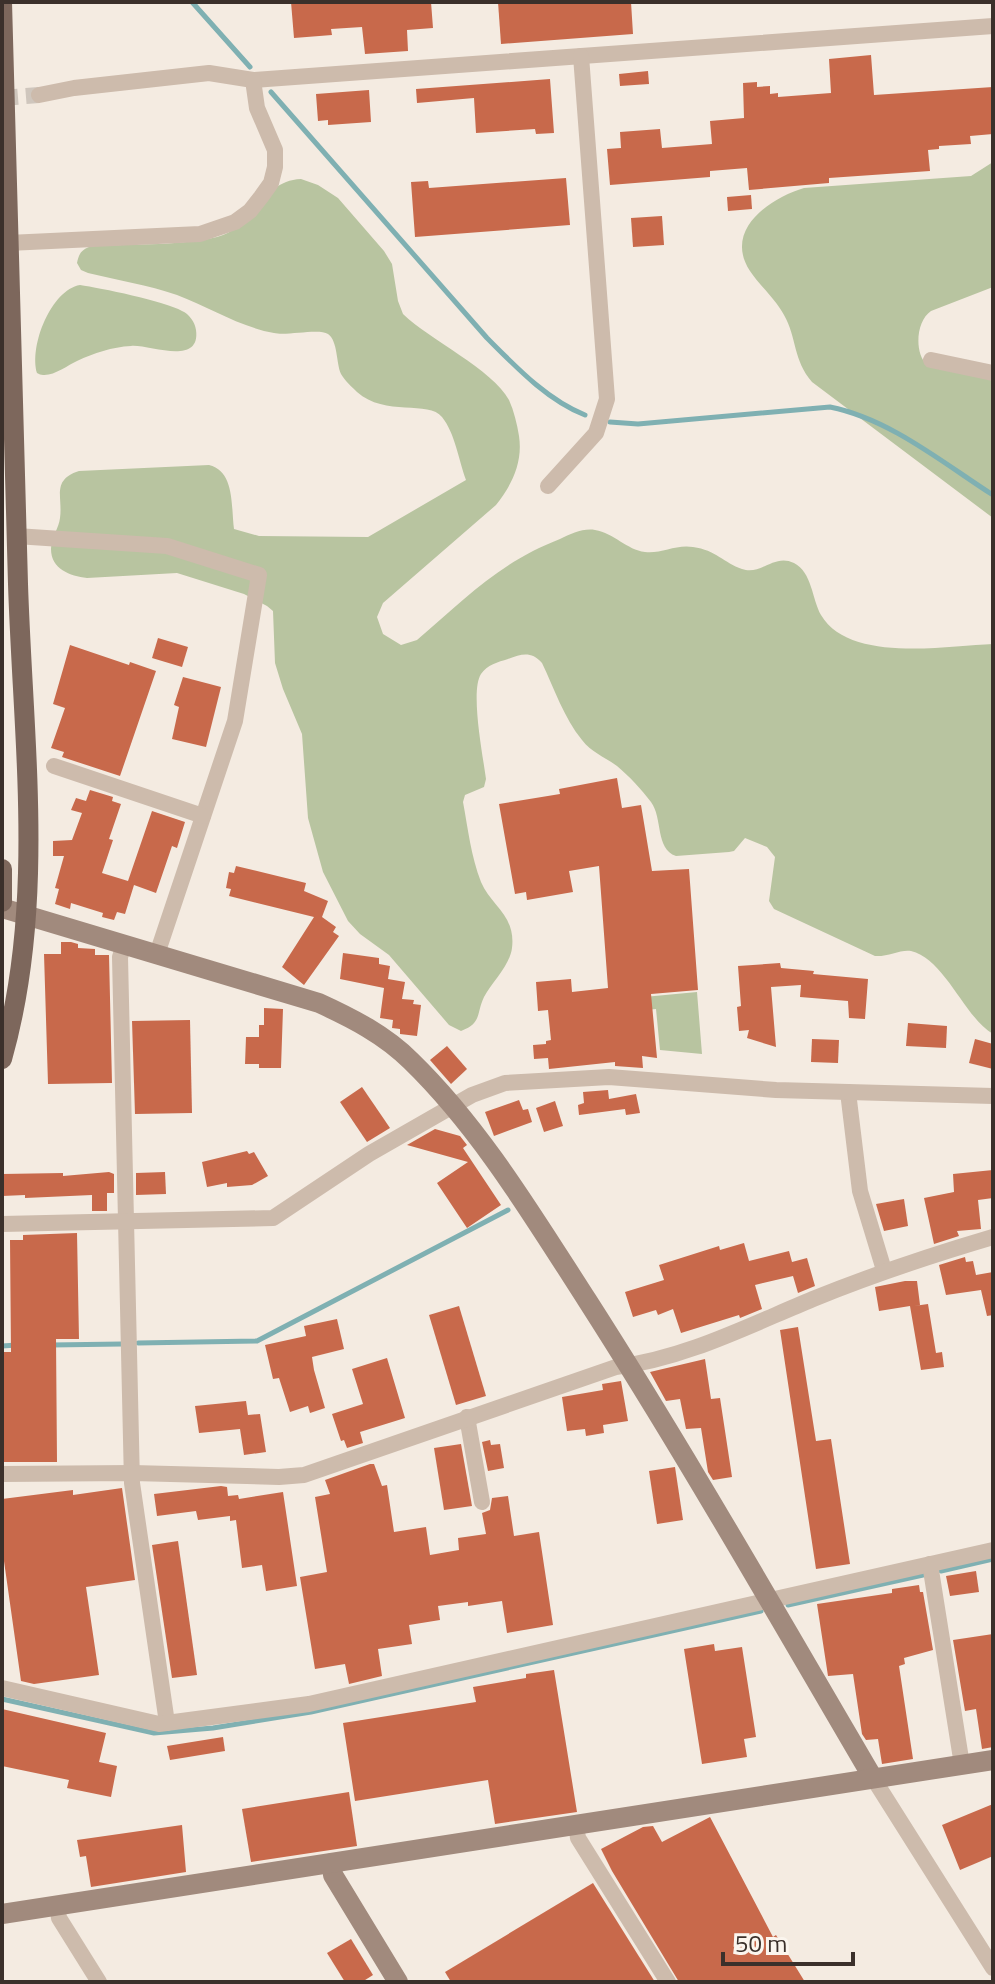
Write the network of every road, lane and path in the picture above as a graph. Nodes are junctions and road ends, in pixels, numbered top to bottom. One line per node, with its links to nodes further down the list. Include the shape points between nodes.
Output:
1 (2, 2): 6 (main road)
2 (993, 26): 3 (street)
3 (581, 56): 4 (street); 9 (street, via 607,399 596,433)
4 (253, 80): 5 (street, via 209,73); 6 (street, via 257,108 275,150 275,167 261,197 235,222 200,234)
5 (39, 95)
6 (8, 243): 10 (main road)
7 (931, 360): 8 (street)
8 (993, 373)
9 (548, 486)
10 (16, 536): 12 (street, via 167,546 259,575 235,721); 15 (main road, via 25,707)
11 (54, 766): 12 (street)
12 (203, 816): 17 (street)
13 (2, 869): 14 (main road)
14 (2, 905): 15 (street)
15 (27, 916): 16 (street); 18 (main road, via 18,994)
16 (124, 945): 17 (street); 22 (street, via 120,957)
17 (157, 954): 21 (street, via 344,1014 391,1043)
18 (2, 1059)
19 (848, 1092): 20 (street); 21 (street, via 609,1077 505,1083); 25 (street, via 860,1191)
20 (993, 1096)
21 (451, 1106): 22 (street, via 273,1218); 26 (street, via 514,1187)
22 (127, 1221): 23 (street); 28 (street)
23 (2, 1224)
24 (993, 1237): 25 (street)
25 (884, 1270): 26 (street, via 711,1341)
26 (629, 1365): 27 (street); 33 (street)
27 (467, 1417): 28 (street, via 304,1475); 30 (street)
28 (133, 1473): 29 (street); 35 (street)
29 (2, 1474)
30 (482, 1502)
31 (993, 1550): 32 (street)
32 (930, 1564): 33 (street); 37 (street)
33 (768, 1600): 35 (street, via 309,1704); 38 (street)
34 (2, 1688): 35 (street)
35 (167, 1723)
36 (993, 1760): 37 (street)
37 (962, 1765): 38 (street)
38 (873, 1778): 39 (street); 43 (street)
39 (576, 1825): 40 (street); 46 (street, via 578,1838)
40 (332, 1863): 41 (street); 45 (street, via 333,1875)
41 (57, 1905): 42 (street); 44 (street, via 59,1918)
42 (2, 1914)
43 (993, 1968)
44 (99, 1982)
45 (398, 1982)
46 (668, 1982)

